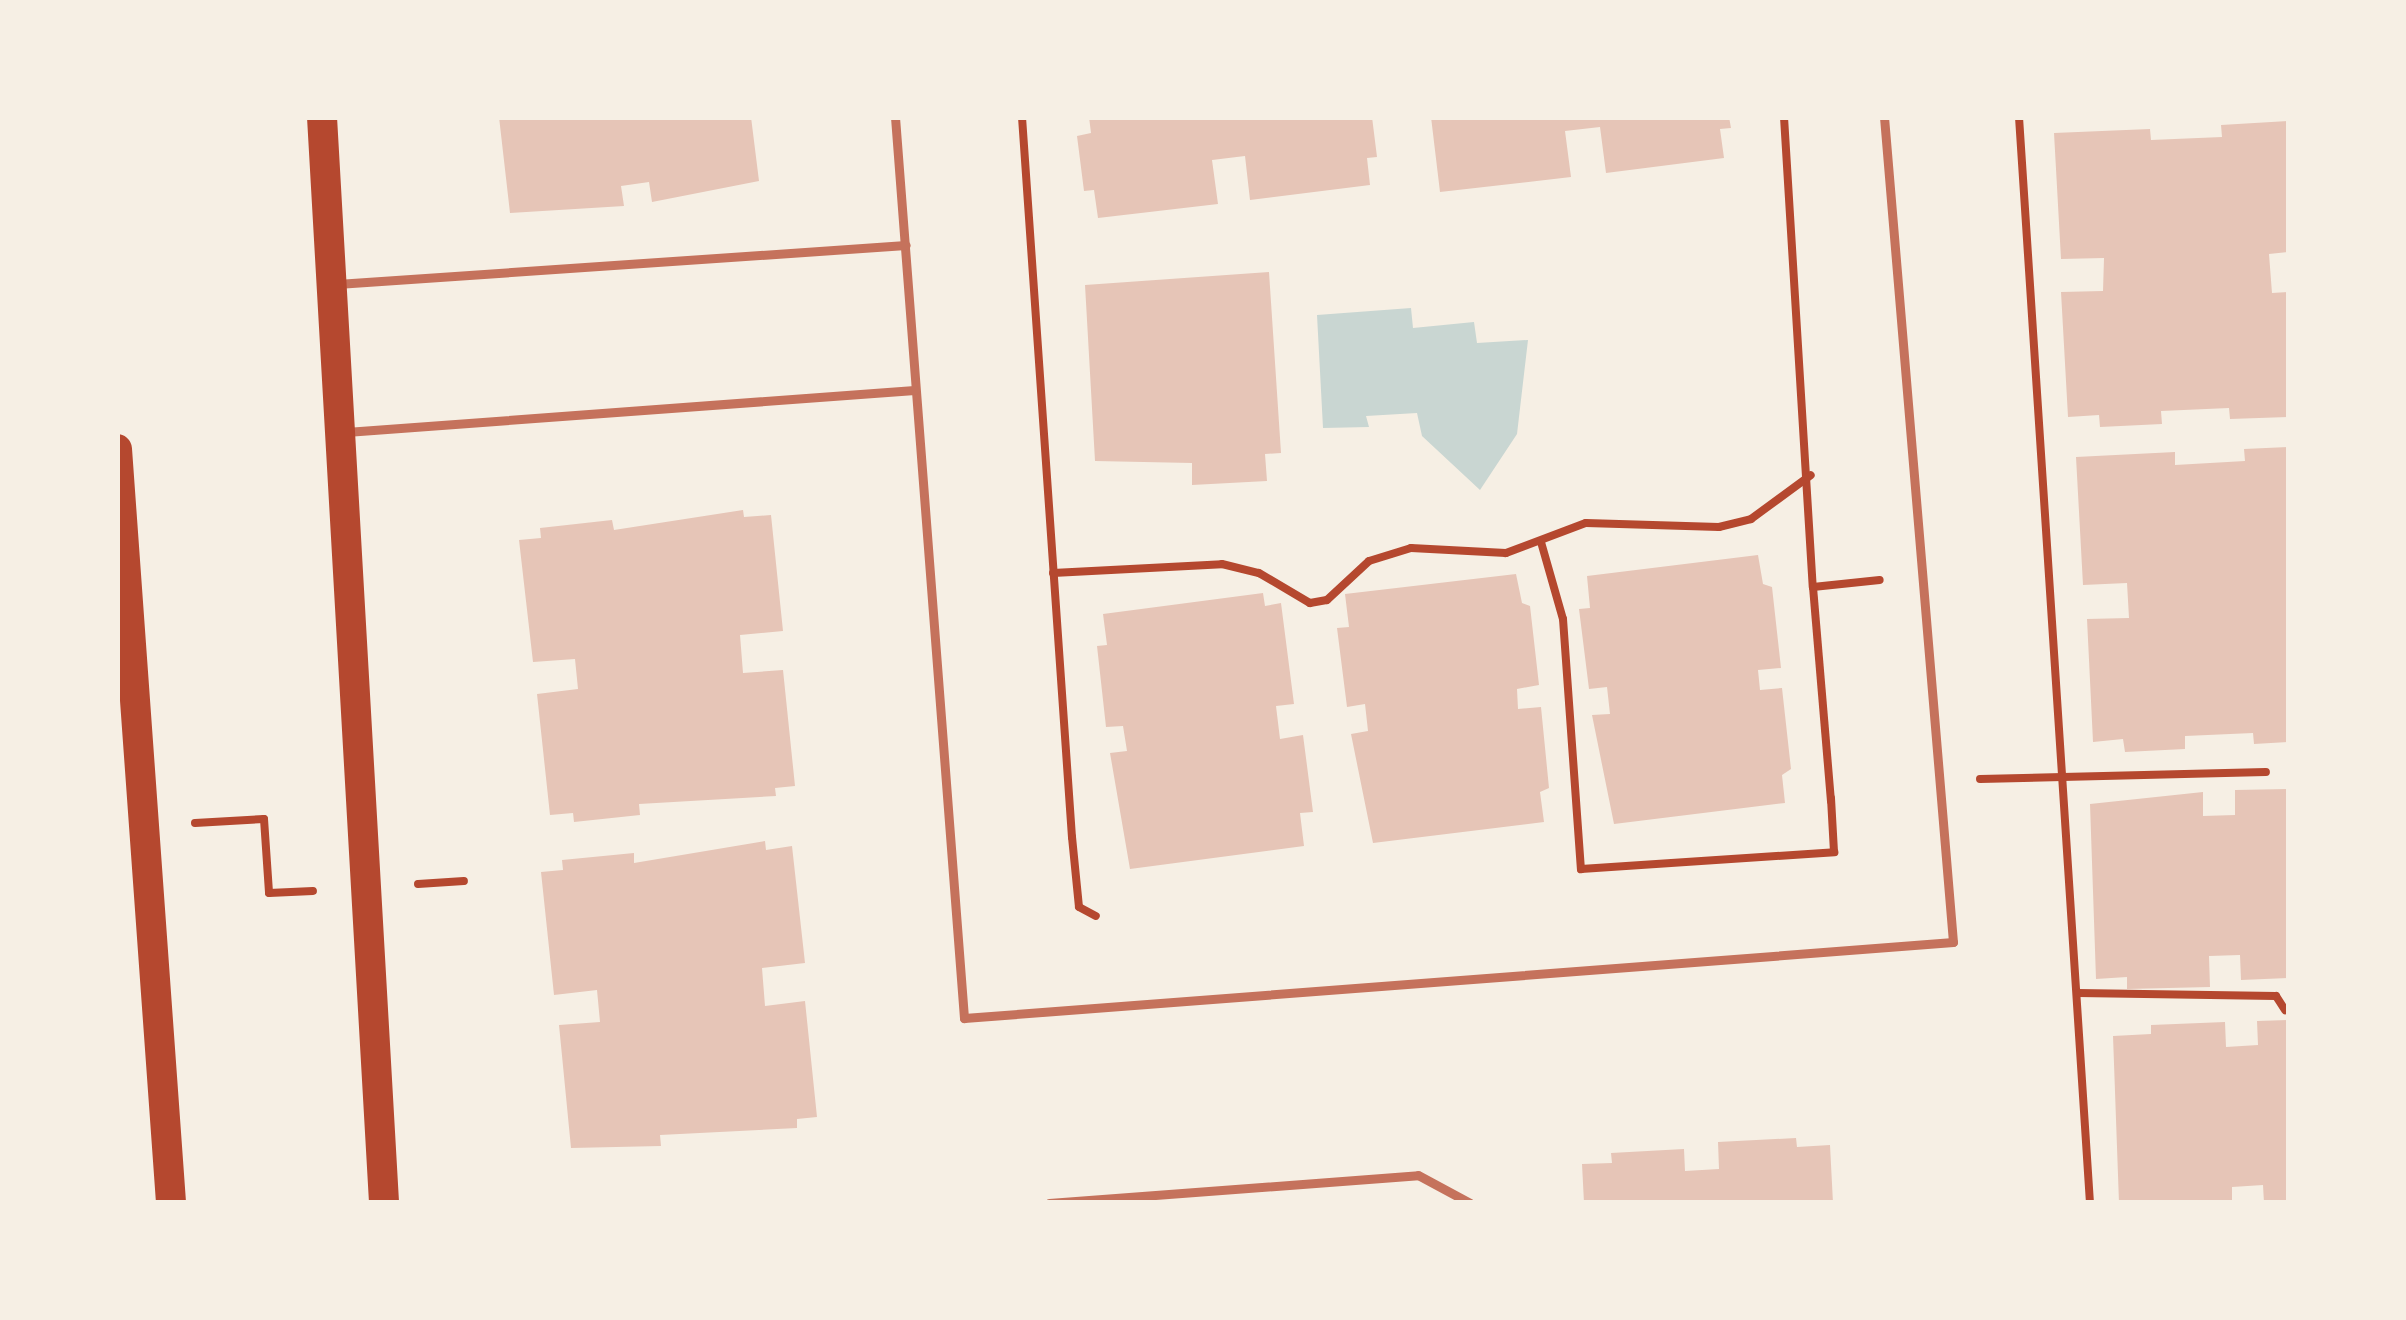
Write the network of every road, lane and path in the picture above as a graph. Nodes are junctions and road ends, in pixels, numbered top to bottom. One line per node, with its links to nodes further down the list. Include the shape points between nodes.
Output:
1 (322, 117): 8 (main road)
2 (895, 117): 7 (lane)
3 (1022, 117): 14 (path)
4 (1784, 117): 12 (path)
5 (1884, 117): 15 (lane)
6 (2019, 117): 19 (path)
7 (907, 245): 8 (lane); 9 (lane)
8 (331, 284): 10 (main road)
9 (914, 390): 10 (lane); 20 (lane, via 964,1018 1953,941)
10 (340, 433): 28 (main road)
11 (117, 449): 17 (main road)
12 (1810, 475): 13 (path, via 1751,519 1719,526 1586,523); 16 (path)
13 (1541, 542): 14 (path, via 1506,553 1411,548 1369,561 1327,601 1310,603 1259,573 1222,564); 16 (path, via 1563,619 1581,869 1834,852)
14 (1053, 573): 23 (path, via 1079,907)
15 (1923, 575): 16 (path); 20 (lane)
16 (1813, 587)
17 (126, 700): 27 (main road)
18 (2266, 772): 19 (path)
19 (2066, 773): 20 (path); 24 (path)
20 (1940, 782)
21 (211, 822): 22 (path, via 264,819 269,893)
22 (315, 891)
23 (1096, 916)
24 (2078, 993): 25 (path, via 2276,996); 31 (path)
25 (2285, 1010)
26 (1067, 1202): 29 (lane); 30 (lane, via 1418,1175)
27 (171, 1203)
28 (384, 1203)
29 (1049, 1203)
30 (1470, 1203)
31 (2090, 1203)

